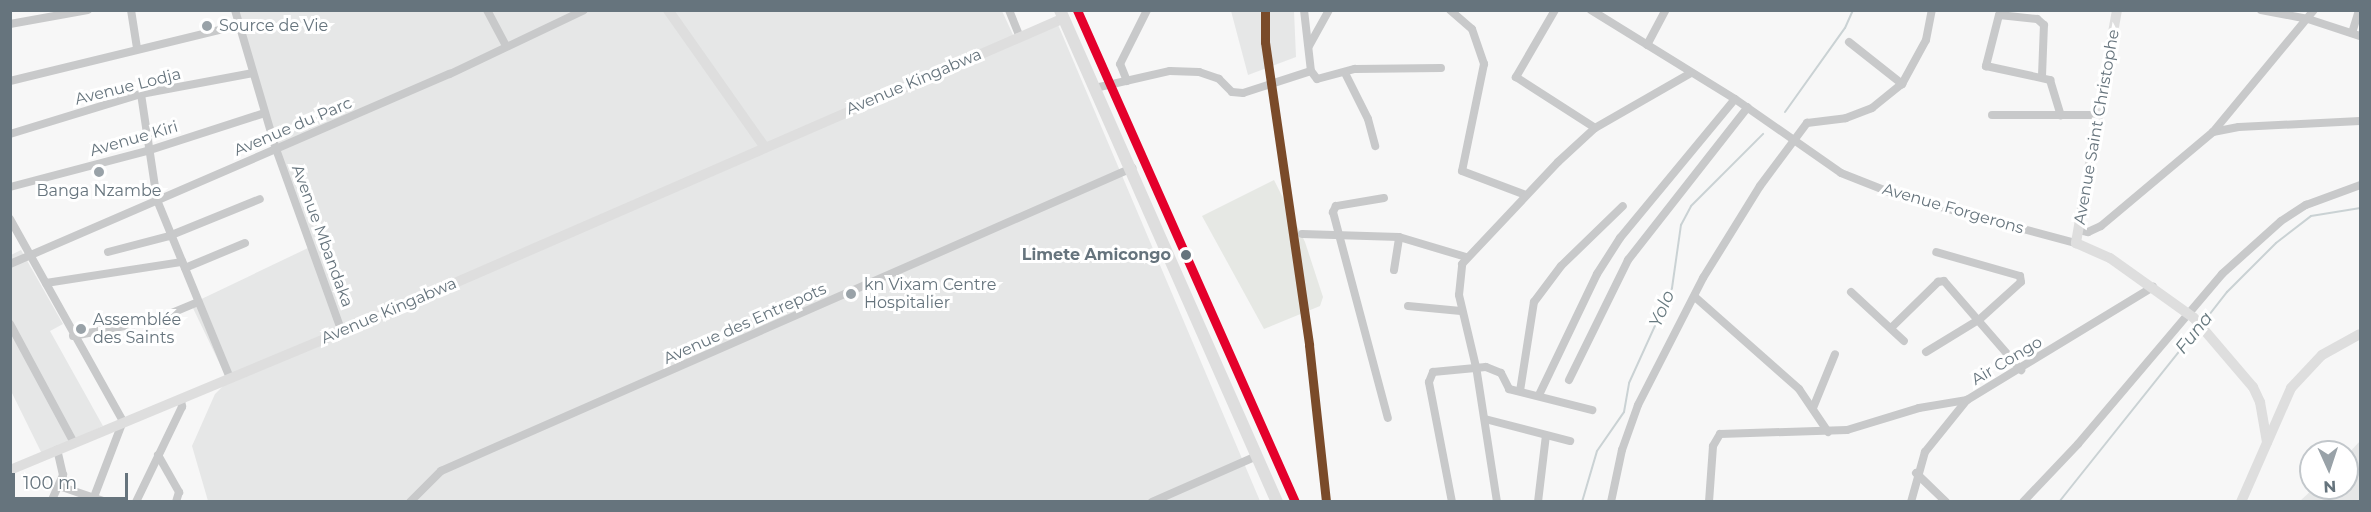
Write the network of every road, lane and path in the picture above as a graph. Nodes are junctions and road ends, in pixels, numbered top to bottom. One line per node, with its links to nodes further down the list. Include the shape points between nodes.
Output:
1 (88, 10): 23 (street)
2 (131, 10): 31 (street)
3 (235, 10): 24 (street, Avenue Mbandaka)
4 (487, 10): 28 (street)
5 (584, 10): 28 (street, Avenue du Parc)
6 (668, 10): 54 (street)
7 (1009, 10): 26 (street)
8 (1147, 10): 39 (street, via 1120,64)
9 (1304, 10): 30 (street)
10 (1329, 10): 30 (street)
11 (1450, 10): 61 (street, via 1472,29 1484,64 1462,171)
12 (1555, 10): 50 (street, via 1516,77)
13 (1591, 10): 21 (street, Avenue Forgerons)
14 (1666, 10): 29 (street)
15 (1932, 10): 40 (street, via 1926,40)
16 (2117, 10): 46 (street, Avenue Saint Christophe)
17 (2261, 10): 22 (street)
18 (2314, 10): 22 (street)
19 (2359, 10): 25 (street)
20 (1062, 14): 26 (street, Avenue Kingabwa); 41 (main road)
21 (1603, 14): 29 (street, Avenue Forgerons)
22 (2308, 19): 25 (street); 51 (street)
23 (10, 24)
24 (239, 25): 31 (street); 34 (street, Avenue Mbandaka)
25 (2356, 35)
26 (1020, 37): 54 (street, Avenue Kingabwa)
27 (1849, 42): 40 (street)
28 (506, 45): 56 (street, Avenue du Parc, via 450,74)
29 (1647, 45): 36 (street, Avenue Forgerons)
30 (1309, 47): 33 (street)
31 (137, 49): 38 (street)
32 (1441, 68): 35 (street, via 1374,67)
33 (1311, 71): 35 (street, via 1317,79); 39 (street, via 1243,93 1232,92 1219,79 1199,72 1170,71)
34 (254, 73): 42 (street, Avenue Lodja); 45 (street, Avenue Mbandaka)
35 (1345, 73): 55 (street, via 1368,118)
36 (1691, 73): 43 (street, Avenue Forgerons); 50 (street)
37 (2042, 76): 37 (street, via 1986,66 1999,15 2037,19 2044,25); 48 (street, via 2050,80)
38 (10, 81)
39 (1127, 81): 41 (street)
40 (1902, 84): 53 (street, via 1872,108 1846,118 1807,123)
41 (1095, 88): 58 (main road)
42 (141, 94): 52 (street, Avenue Lodja); 57 (street)
43 (1736, 99): 44 (street, Avenue Forgerons); 103 (street, via 1620,238 1592,284)
44 (1748, 107): 53 (street, Avenue Forgerons); 101 (street, via 1628,260)
45 (265, 113): 56 (street, Avenue Mbandaka); 57 (street, Avenue Kiri)
46 (2099, 114): 48 (street); 67 (street, Avenue Saint Christophe)
47 (1992, 115): 48 (street)
48 (2061, 115)
49 (2361, 121): 51 (street, via 2238,127)
50 (1595, 128): 61 (street)
51 (2213, 132): 67 (street, via 2101,226 2088,232)
52 (10, 134)
53 (1793, 138): 73 (street, Avenue Forgerons, via 1841,173 1899,196); 84 (street, via 1727,237)
54 (764, 146): 92 (street, Avenue Kingabwa)
55 (1375, 146)
56 (276, 149): 64 (street, Avenue du Parc); 92 (street, Avenue Mbandaka)
57 (147, 151): 60 (street, Avenue Kiri); 64 (street)
58 (1132, 168): 118 (main road); 127 (street, Avenue des Entrepots, via 441,471)
59 (2361, 185): 88 (street, via 2322,197 2281,221 2222,274)
60 (10, 187)
61 (1526, 195): 77 (street)
62 (1384, 198): 69 (street, via 1336,206 1333,212)
63 (260, 199): 70 (street)
64 (157, 200): 70 (street); 76 (street, Avenue du Parc)
65 (1623, 206): 102 (street, via 1561,266 1534,302)
66 (10, 219): 76 (street)
67 (2079, 230): 73 (street, Avenue Saint Christophe)
68 (1302, 234): 69 (street)
69 (1339, 235): 71 (street); 108 (street)
70 (169, 236): 74 (street); 79 (street)
71 (1399, 237): 77 (street); 80 (street)
72 (244, 243): 79 (street)
73 (2076, 243): 82 (street, Avenue Forgerons, via 2110,258)
74 (108, 252)
75 (1936, 252): 89 (street, via 2020,276 2020,284)
76 (31, 254): 78 (street, Avenue du Parc); 81 (street)
77 (1466, 257): 87 (street, via 1458,277)
78 (10, 264)
79 (183, 265): 81 (street); 85 (street)
80 (1394, 270)
81 (46, 283): 94 (street)
82 (2153, 287): 88 (street, Avenue Forgerons); 99 (street, Air Congo)
83 (1851, 292): 91 (street)
84 (1695, 297): 106 (street, via 1799,389); 133 (street, via 1638,405 1622,450)
85 (198, 302): 94 (street, via 154,320); 100 (street)
86 (1408, 306): 87 (street)
87 (1461, 311): 98 (street)
88 (2191, 315): 114 (street, Avenue Forgerons, via 2253,387 2260,402); 137 (street)
89 (1980, 318): 91 (street, via 1948,282 1941,281); 96 (street); 99 (street)
90 (10, 324): 115 (street)
91 (1892, 328): 95 (street)
92 (342, 332): 100 (street, Avenue Kingabwa)
93 (2361, 334): 114 (street, via 2322,355 2306,370 2291,388)
94 (73, 336): 110 (street)
95 (1904, 341)
96 (1926, 352)
97 (1835, 354): 106 (street)
98 (1476, 367): 102 (street, via 1494,369 1501,373 1509,389); 109 (street); 130 (street, via 1433,372 1429,379)
99 (2021, 370): 105 (street, Air Congo)
100 (230, 378): 104 (street, Avenue Kingabwa)
101 (1569, 380)
102 (1520, 392): 103 (street)
103 (1539, 395): 107 (street)
104 (181, 399): 110 (street, Avenue Kingabwa); 117 (street, via 182,407)
105 (1967, 400): 111 (street, via 1949,400); 120 (street, Air Congo, via 1925,452)
106 (1813, 408): 111 (street)
107 (1592, 410)
108 (1388, 418)
109 (1485, 419): 112 (street); 131 (street)
110 (123, 421): 115 (street, Avenue Kingabwa); 122 (street)
111 (1828, 432): 134 (street, via 1720,434 1713,446)
112 (1546, 435): 113 (street); 132 (street)
113 (1570, 441)
114 (2267, 441): 138 (street)
115 (74, 443): 116 (street, Avenue Kingabwa)
116 (57, 450): 119 (street, Avenue Kingabwa); 121 (street, via 63,475)
117 (158, 455): 125 (street); 126 (street, via 179,492)
118 (1257, 456): 128 (street); 129 (main road)
119 (10, 470)
120 (1916, 473): 135 (street, Air Congo); 136 (street)
121 (59, 486): 122 (street); 123 (street)
122 (93, 500): 124 (street)
123 (51, 501)
124 (106, 501)
125 (136, 501)
126 (176, 501)
127 (410, 501)
128 (1152, 501)
129 (1277, 501)
130 (1452, 501)
131 (1497, 501)
132 (1538, 501)
133 (1611, 501)
134 (1709, 501)
135 (1911, 501)
136 (1946, 501)
137 (2024, 501)
138 (2241, 501)

